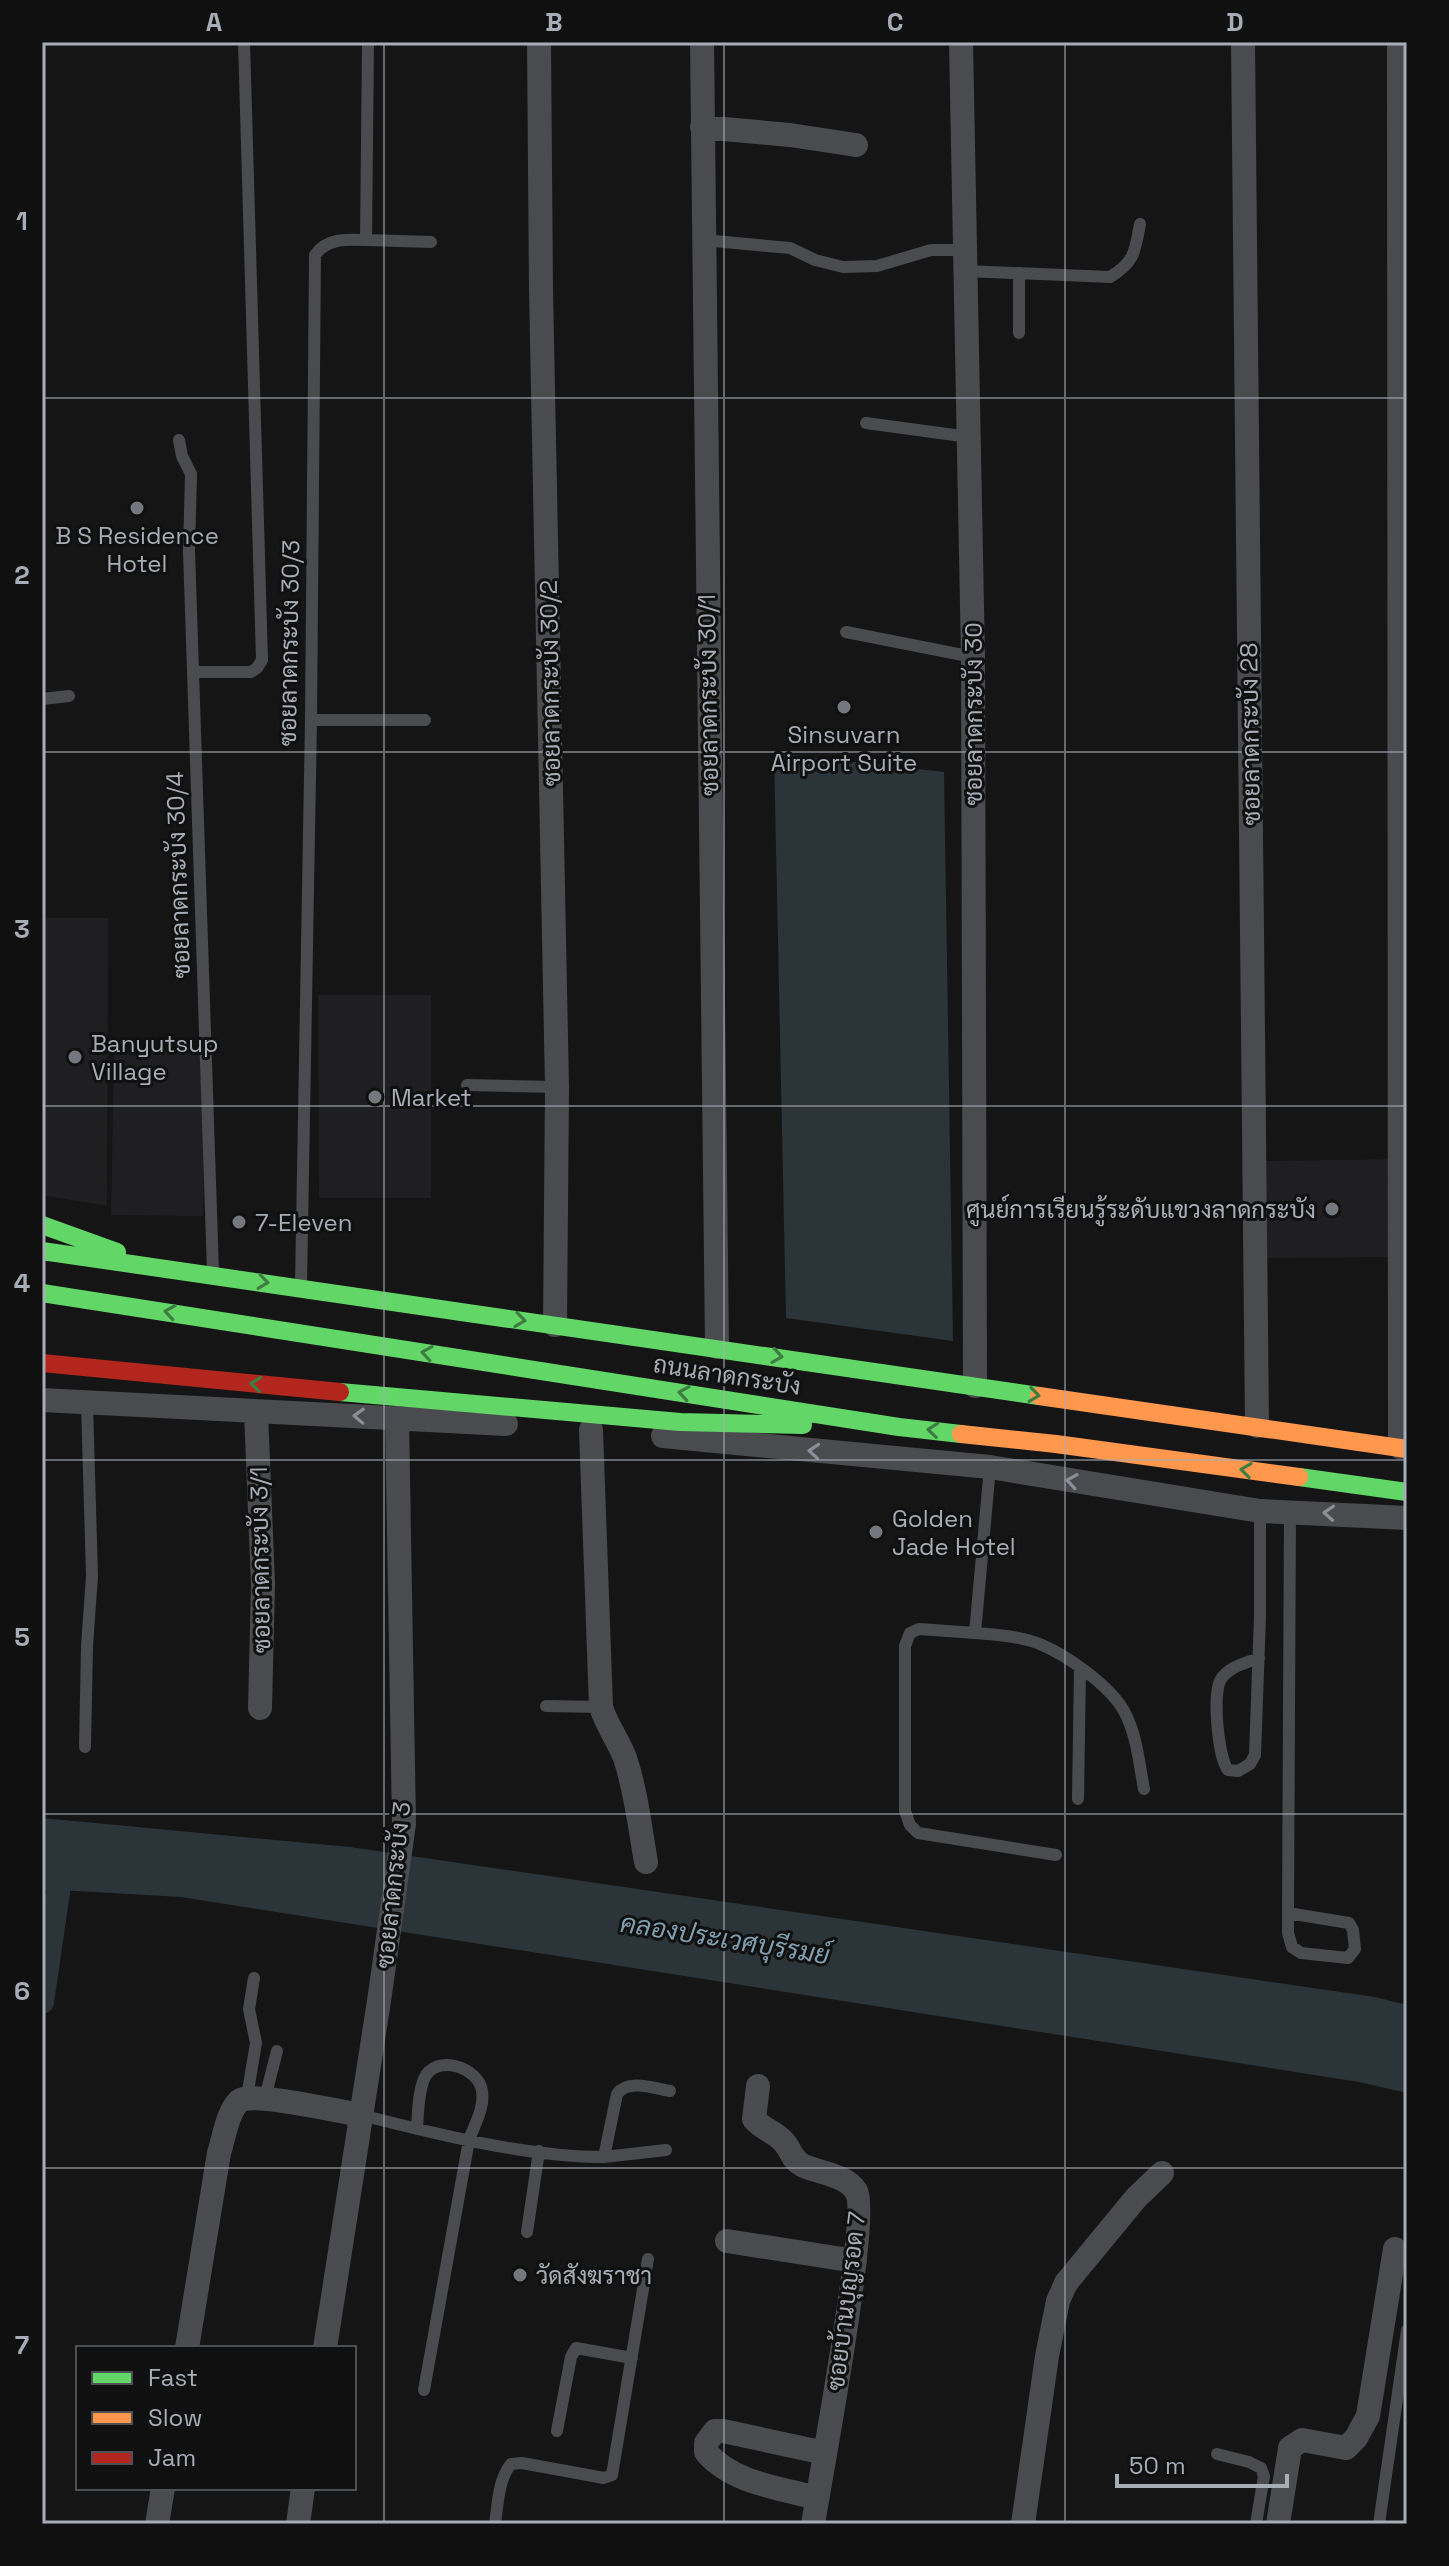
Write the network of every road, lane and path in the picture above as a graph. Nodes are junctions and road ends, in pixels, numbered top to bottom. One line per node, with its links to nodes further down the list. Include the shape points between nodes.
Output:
1 (244, 42): 22 (lane, via 262,660 251,672)
2 (368, 42): 11 (lane)
3 (539, 42): 28 (street, ซอยลาดกระบัง 30/2)
4 (702, 42): 8 (street, ซอยลาดกระบัง 30/1)
5 (961, 42): 14 (street, ซอยลาดกระบัง 30)
6 (1243, 42): 43 (street, ซอยลาดกระบัง 28)
7 (1399, 42): 46 (street)
8 (702, 127): 9 (street); 12 (street, ซอยลาดกระบัง 30/1)
9 (856, 145)
10 (1140, 224): 15 (lane, via 1135,254 1110,277)
11 (366, 240): 13 (lane, ซอยลาดกระบัง 30/3); 25 (lane, ซอยลาดกระบัง 30/3, via 330,242 315,255)
12 (703, 240): 14 (lane, via 790,248 843,267 877,266 931,250); 36 (street, ซอยลาดกระบัง 30/1)
13 (431, 242)
14 (965, 260): 15 (lane); 18 (street, ซอยลาดกระบัง 30)
15 (1019, 273): 16 (lane)
16 (1019, 333)
17 (866, 423): 18 (lane)
18 (969, 437): 21 (street, ซอยลาดกระบัง 30)
19 (179, 440): 22 (lane, ซอยลาดกระบัง 30/4, via 191,474)
20 (846, 632): 21 (lane)
21 (973, 657): 38 (street, ซอยลาดกระบัง 30)
22 (194, 672): 32 (lane, ซอยลาดกระบัง 30/4)
23 (69, 696): 24 (lane)
24 (42, 699)
25 (311, 720): 26 (lane); 33 (lane, ซอยลาดกระบัง 30/3)
26 (425, 720)
27 (467, 1085): 28 (lane)
28 (557, 1087): 35 (street, ซอยลาดกระบัง 30/2)
29 (42, 1225): 31 (main road)
30 (42, 1251): 31 (main road, ถนนลาดกระบัง)
31 (158, 1267): 32 (main road, ถนนลาดกระบัง)
32 (213, 1275): 33 (main road, ถนนลาดกระบัง, one-way to 33)
33 (301, 1287): 35 (main road, ถนนลาดกระบัง, one-way to 35)
34 (42, 1293): 44 (main road, ถนนลาดกระบัง, one-way to 34)
35 (555, 1325): 36 (main road, ถนนลาดกระบัง)
36 (717, 1347): 38 (main road, ถนนลาดกระบัง, one-way to 38)
37 (42, 1363): 44 (main road, one-way to 37, via 680,1422)
38 (975, 1386): 43 (main road, ถนนลาดกระบัง, one-way to 43)
39 (42, 1400): 40 (street)
40 (87, 1404): 41 (street); 58 (lane, via 92,1576)
41 (256, 1412): 42 (street, one-way to 41); 57 (street, ซอยลาดกระบัง 3/1, via 263,1584)
42 (397, 1418): 45 (street); 69 (street, ซอยลาดกระบัง 3, via 404,1824)
43 (1257, 1426): 46 (main road, ถนนลาดกระบัง)
44 (899, 1427): 48 (main road, ถนนลาดกระบัง, one-way to 44)
45 (591, 1430): 47 (street, one-way to 45); 56 (street)
46 (1403, 1448)
47 (990, 1467): 49 (street, one-way to 47); 52 (lane)
48 (1407, 1492)
49 (1260, 1511): 50 (street); 53 (lane)
50 (1290, 1511): 51 (street, one-way to 50); 63 (lane)
51 (1407, 1518)
52 (975, 1633): 54 (lane, via 1040,1644); 61 (lane, via 919,1629 910,1633 905,1646 905,1811 910,1825 918,1833)
53 (1259, 1658): 53 (lane, via 1231,1668 1218,1688 1222,1763 1228,1770 1238,1771 1255,1755)
54 (1080, 1669): 59 (lane, via 1123,1710 1135,1739); 60 (lane)
55 (546, 1706): 56 (lane)
56 (601, 1707): 62 (street, via 626,1762)
57 (260, 1708)
58 (85, 1747)
59 (1144, 1789)
60 (1078, 1799)
61 (1056, 1855)
62 (646, 1862)
63 (1288, 1913): 63 (lane, via 1349,1923 1355,1949 1341,1959 1301,1953 1292,1947)
64 (254, 1978): 68 (lane, via 249,2009 256,2043)
65 (277, 2051): 68 (lane)
66 (758, 2086): 80 (street, ซอยบ้านบุญรอด 7, via 758,2124 780,2138 800,2164 842,2179 858,2193)
67 (670, 2091): 74 (lane, via 622,2087)
68 (256, 2098): 69 (street); 82 (street, via 239,2102 234,2109 219,2153)
69 (361, 2115): 70 (lane); 83 (street, ซอยลาดกระบัง 3)
70 (417, 2129): 71 (lane); 71 (lane, via 424,2079 436,2066 452,2065 470,2072 483,2092)
71 (469, 2140): 73 (lane); 85 (lane)
72 (666, 2150): 74 (lane)
73 (539, 2151): 74 (lane); 76 (lane)
74 (604, 2157)
75 (1162, 2173): 96 (street, via 1066,2283 1058,2301)
76 (527, 2232)
77 (727, 2241): 80 (street)
78 (1395, 2249): 98 (street, via 1368,2416 1346,2448 1302,2440 1290,2448)
79 (648, 2259): 84 (lane)
80 (855, 2261): 87 (street, ซอยบ้านบุญรอด 7)
81 (1407, 2330): 99 (lane)
82 (187, 2346)
83 (325, 2346)
84 (632, 2358): 86 (lane, via 576,2348); 94 (lane, via 612,2475 511,2464 504,2472)
85 (424, 2390)
86 (557, 2431)
87 (825, 2453): 91 (street, ซอยบ้านบุญรอด 7); 91 (street, via 723,2431 715,2431 706,2443 715,2462 742,2478)
88 (1217, 2454): 97 (lane, via 1261,2468)
89 (163, 2490): 92 (street)
90 (303, 2490): 93 (street)
91 (817, 2498): 95 (street, ซอยบ้านบุญรอด 7)
92 (157, 2524)
93 (298, 2524)
94 (495, 2524)
95 (813, 2524)
96 (1023, 2524)
97 (1256, 2524)
98 (1278, 2524)
99 (1379, 2524)

